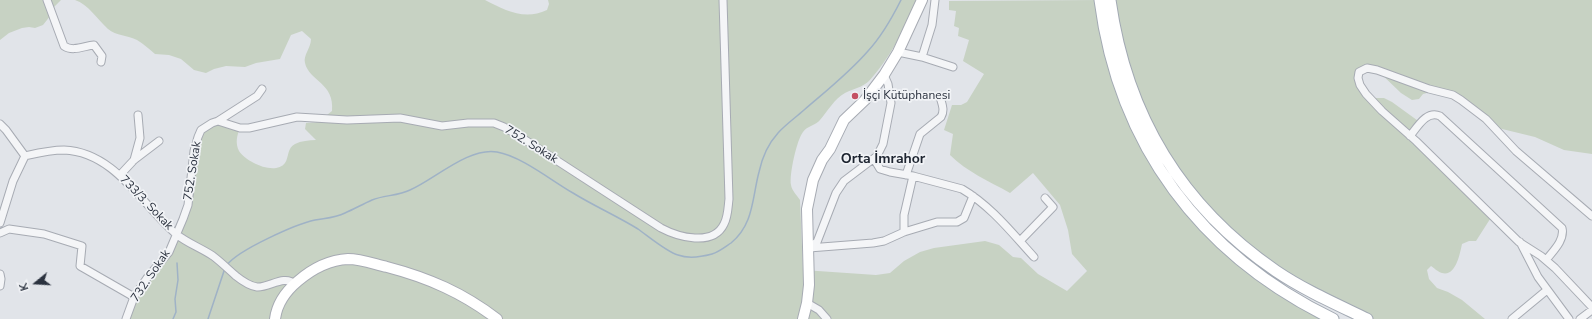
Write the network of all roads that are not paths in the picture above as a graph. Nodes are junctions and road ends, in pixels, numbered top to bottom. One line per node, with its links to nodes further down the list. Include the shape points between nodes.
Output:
1 (47, 0): 9 (street, via 64,46 73,49 94,45 102,56)
2 (723, 0): 15 (street, 752. Sokak, via 729,199 724,225 716,233 704,237 681,236 661,228 519,136 494,123 442,126 400,118 348,120 302,117 245,128)
3 (922, 0): 7 (street)
4 (935, 0): 8 (street, via 932,25)
5 (1100, 0): 49 (main road, via 1103,23 1121,91 1134,125 1153,160 1179,197 1203,227 1234,256 1272,283)
6 (1110, 0): 50 (main road, via 1131,88 1163,154 1188,190 1242,246 1276,271 1324,299)
7 (898, 52): 8 (street); 11 (street)
8 (922, 57): 10 (street)
9 (101, 62)
10 (953, 67)
11 (884, 75): 20 (street, via 891,103 883,144); 33 (street, via 865,100 844,120 813,180 807,210)
12 (262, 89): 15 (street, via 258,96)
13 (940, 97): 23 (street, via 943,113 920,134)
14 (138, 115): 21 (street, via 140,138)
15 (218, 121): 30 (street, 752. Sokak, via 206,126 198,136 188,205)
16 (0, 124): 19 (street)
17 (1410, 136): 26 (street, via 1366,94 1360,85 1359,72 1367,68 1377,70 1453,95 1486,119 1516,151); 32 (street); 35 (street, via 1430,115 1440,116 1562,228 1562,238)
18 (159, 141): 21 (street)
19 (25, 156): 22 (street, 733/3. Sokak, via 49,151 78,152); 27 (street, via 13,181)
20 (874, 159): 23 (street, via 880,169); 33 (street, via 844,181 836,193 817,242)
21 (134, 160): 22 (street)
22 (120, 175): 30 (street, 733/3. Sokak)
23 (909, 176): 24 (street, via 962,189); 28 (street)
24 (973, 196): 28 (street, via 961,221 937,222); 31 (street, via 985,204)
25 (1045, 198): 31 (street, via 1053,207)
26 (1592, 216)
27 (0, 223)
28 (904, 232): 33 (street, via 874,243)
29 (0, 233): 40 (street, via 9,229 44,234 82,246 80,266)
30 (176, 234): 37 (street, 733/3. Sokak, via 213,256 249,284 257,287 285,280); 40 (street, 732. Sokak, via 169,252)
31 (1020, 241): 34 (street)
32 (1519, 242): 35 (street); 39 (street)
33 (808, 248): 41 (street)
34 (1034, 257)
35 (1546, 260): 42 (street)
36 (0, 274): 38 (street)
37 (294, 284): 45 (street, via 279,304); 46 (street, via 324,265 347,259 359,260 397,270 452,290)
38 (0, 286)
39 (1547, 290): 51 (street); 52 (street)
40 (134, 297): 44 (street, 732. Sokak)
41 (808, 303): 47 (street); 48 (street)
42 (1592, 307)
43 (1592, 310): 53 (street)
44 (126, 319)
45 (275, 319)
46 (497, 319)
47 (802, 319)
48 (827, 319)
49 (1334, 319)
50 (1367, 319)
51 (1512, 319)
52 (1569, 319)
53 (1580, 319)

